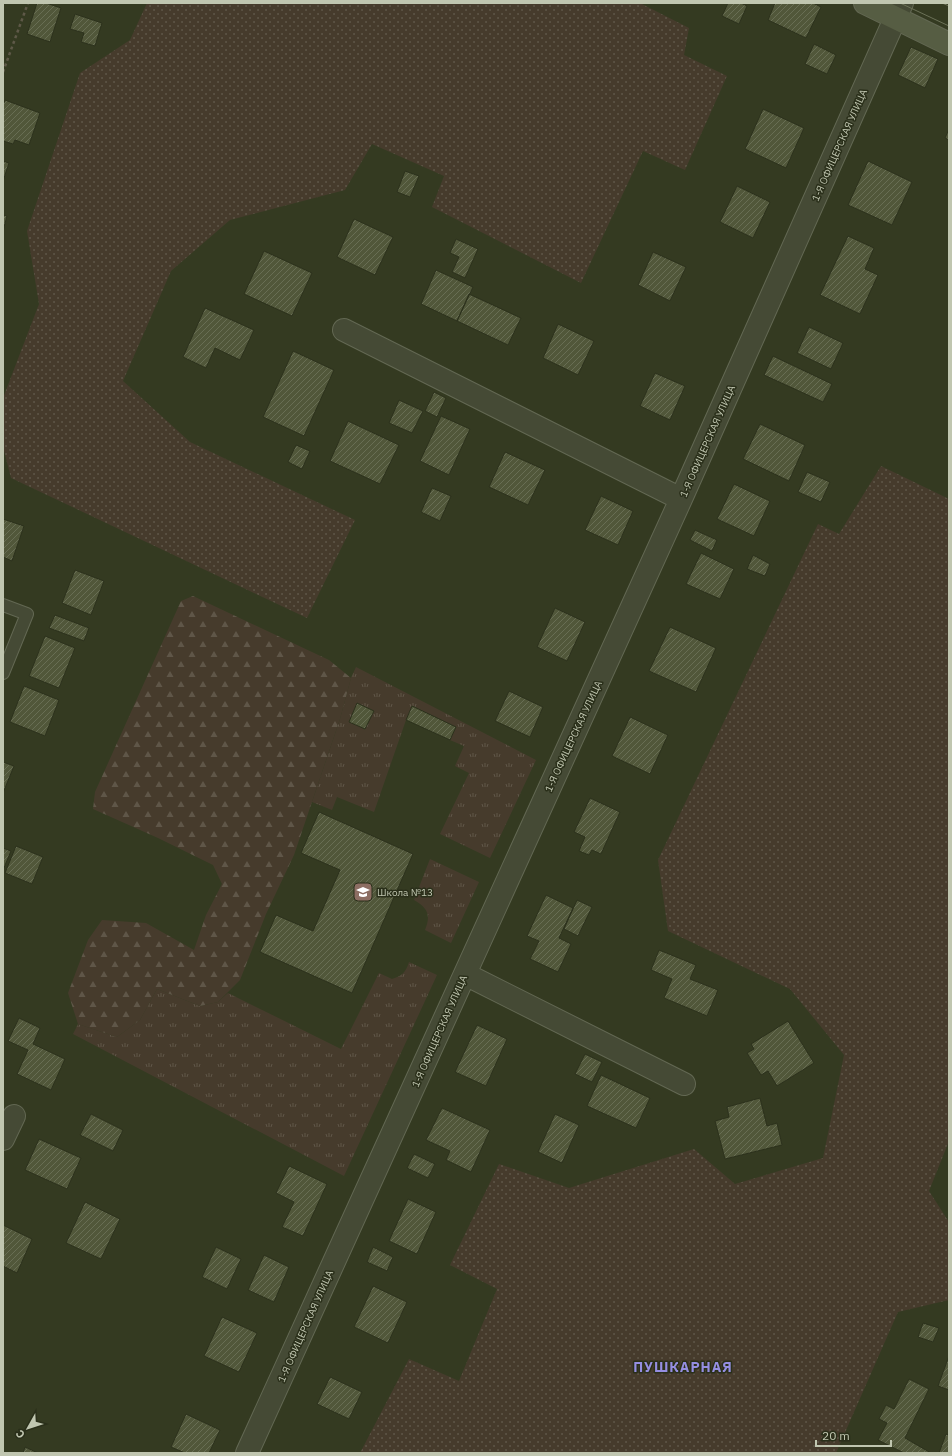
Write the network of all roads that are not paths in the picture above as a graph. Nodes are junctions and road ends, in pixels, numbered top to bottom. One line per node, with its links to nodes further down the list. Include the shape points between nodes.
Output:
1 (865, 3): 2 (main road)
2 (899, 10): 3 (main road); 5 (street, 1-Я ОФИЦЕРСКАЯ УЛИЦА)
3 (949, 44)
4 (344, 330): 5 (street)
5 (681, 499): 8 (street, 1-Я ОФИЦЕРСКАЯ УЛИЦА)
6 (3, 605): 7 (lane, via 27,614)
7 (3, 673)
8 (465, 974): 9 (street); 12 (street, 1-Я ОФИЦЕРСКАЯ УЛИЦА)
9 (684, 1084)
10 (14, 1116): 11 (street)
11 (3, 1139)
12 (247, 1453)

